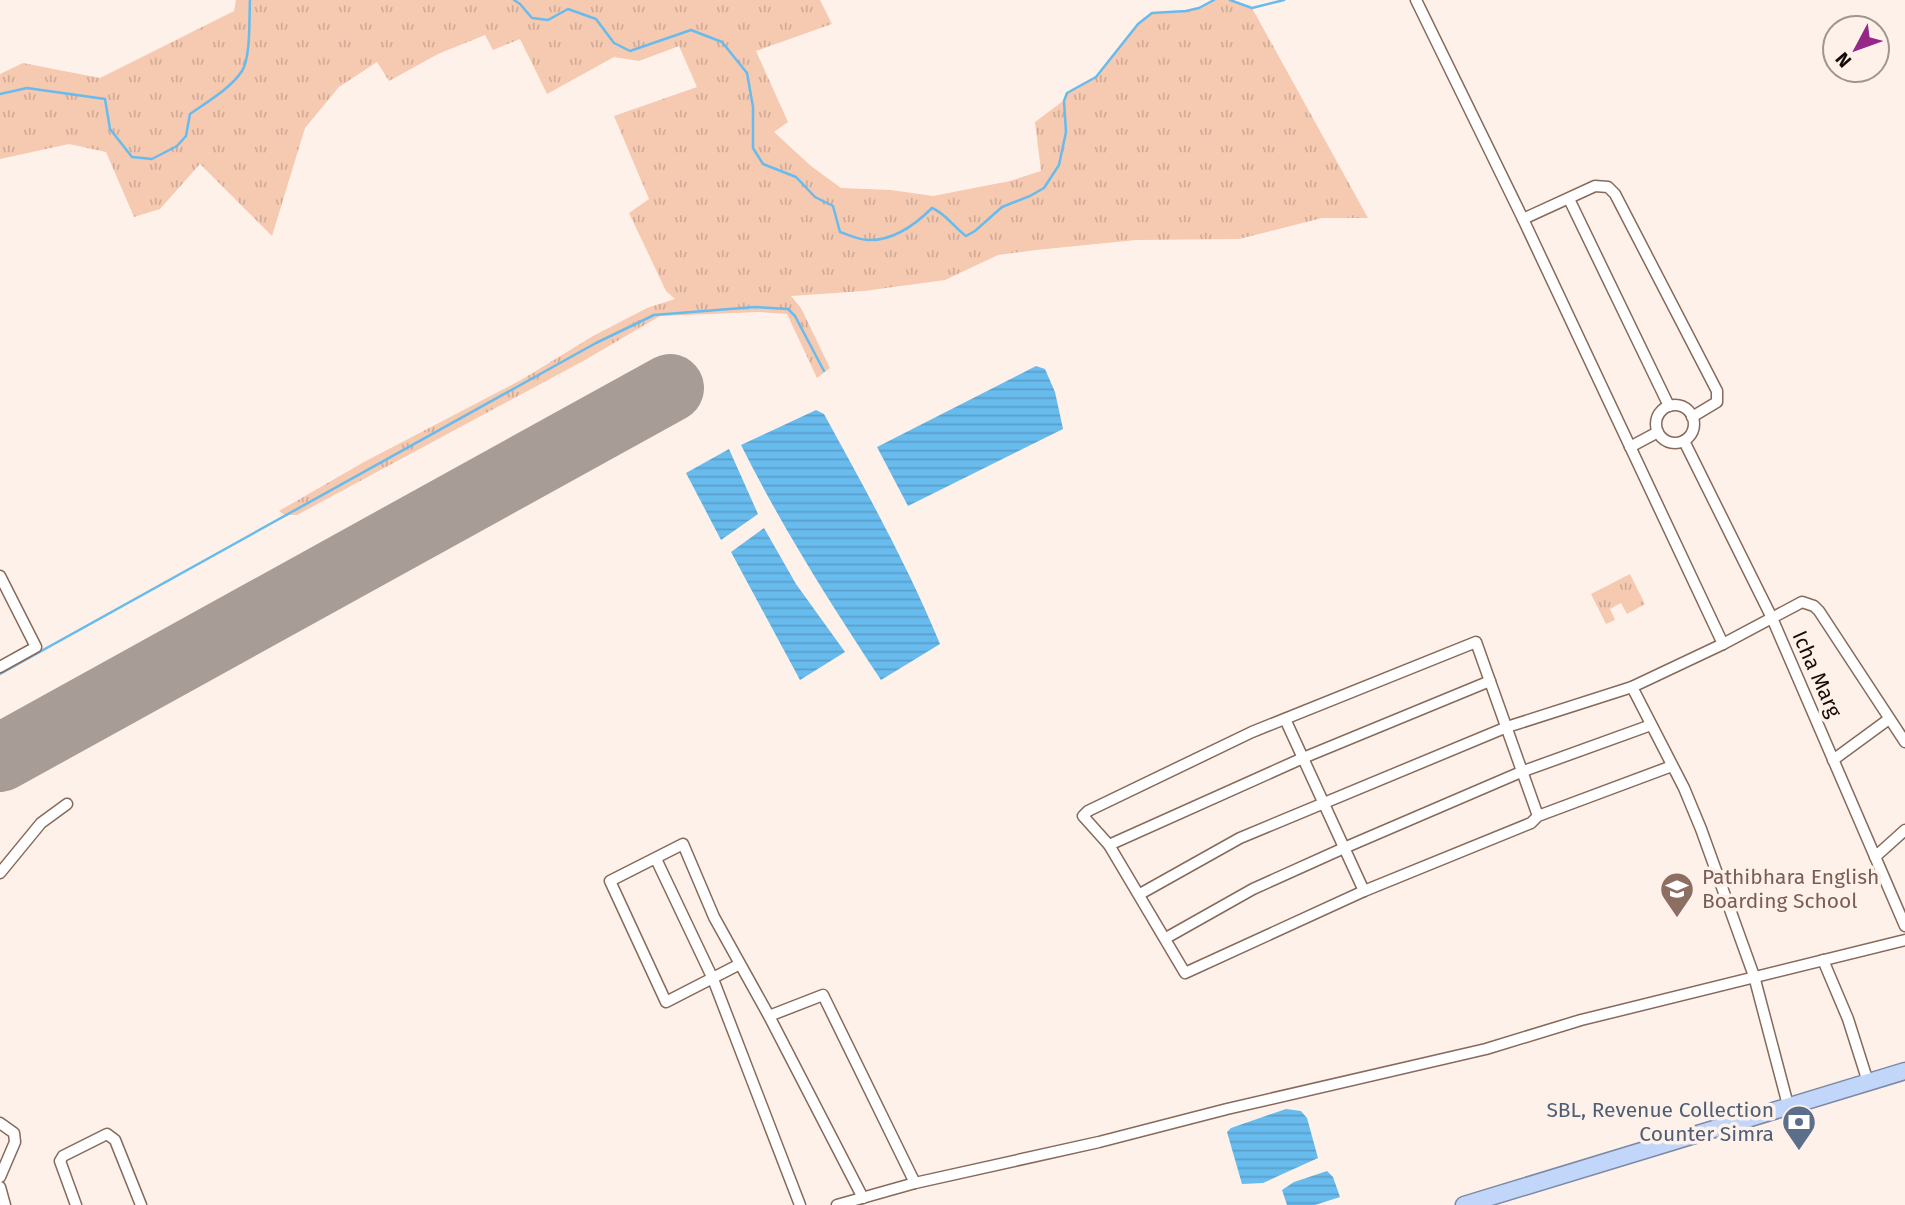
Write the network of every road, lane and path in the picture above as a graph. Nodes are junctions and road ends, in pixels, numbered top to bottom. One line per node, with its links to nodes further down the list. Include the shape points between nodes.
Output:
1 (1416, 0): 3 (street)
2 (1569, 198): 3 (street); 4 (street); 5 (street, via 1601,185 1615,194 1717,391 1717,402)
3 (1523, 219): 8 (street)
4 (1669, 406): 5 (street, via 1683,407); 6 (street, via 1659,414)
5 (1692, 417): 7 (street, via 1693,431)
6 (1658, 432): 7 (street, via 1672,443); 8 (street)
7 (1684, 441): 10 (street, Icha Marg)
8 (1630, 447): 11 (street)
9 (0, 576): 12 (street, via 36,647)
10 (1772, 618): 11 (street); 16 (street, via 1797,604 1814,606); 21 (street, Icha Marg)
11 (1723, 644): 14 (street)
12 (0, 667)
13 (1490, 681): 15 (street, via 1476,642); 18 (street); 20 (street)
14 (1632, 687): 17 (street); 18 (street)
15 (1285, 719): 20 (street); 28 (street, via 1088,811 1083,816)
16 (1889, 719): 19 (street); 21 (street)
17 (1651, 725): 22 (street); 23 (street)
18 (1507, 727): 23 (street); 25 (street)
19 (1905, 742)
20 (1303, 758): 25 (street); 28 (street)
21 (1833, 760): 30 (street, Icha Marg)
22 (1672, 766): 26 (street); 40 (street, via 1701,830)
23 (1521, 772): 26 (street); 29 (street)
24 (67, 804): 32 (street, via 41,823)
25 (1323, 804): 29 (street); 34 (street, via 1240,838)
26 (1538, 816): 33 (street, via 1531,823)
27 (1905, 830): 30 (street)
28 (1110, 845): 34 (street)
29 (1344, 848): 33 (street); 36 (street, via 1252,889)
30 (1875, 858): 35 (street, Icha Marg)
31 (656, 859): 39 (street, via 683,844); 41 (street); 41 (street, via 610,881 666,1002)
32 (0, 873)
33 (1364, 891): 36 (street, via 1185,973)
34 (1140, 894): 36 (street)
35 (1905, 926)
36 (1166, 938)
37 (1905, 940): 38 (street)
38 (1823, 960): 40 (street); 44 (street)
39 (740, 964): 41 (street); 42 (street)
40 (1754, 976): 45 (street); 48 (street, via 1486,1049)
41 (713, 978): 54 (street)
42 (769, 1016): 48 (street, via 823,995); 50 (street)
43 (1905, 1071): 44 (highway)
44 (1868, 1082): 45 (highway)
45 (1788, 1105): 56 (highway)
46 (0, 1123): 47 (street, via 13,1133 15,1142)
47 (0, 1177)
48 (915, 1183): 50 (street)
49 (0, 1187): 51 (street)
50 (863, 1198): 55 (street)
51 (5, 1205)
52 (76, 1205): 53 (street, via 61,1166 62,1156 107,1134 115,1140)
53 (141, 1205)
54 (800, 1205)
55 (837, 1205)
56 (1464, 1205)

